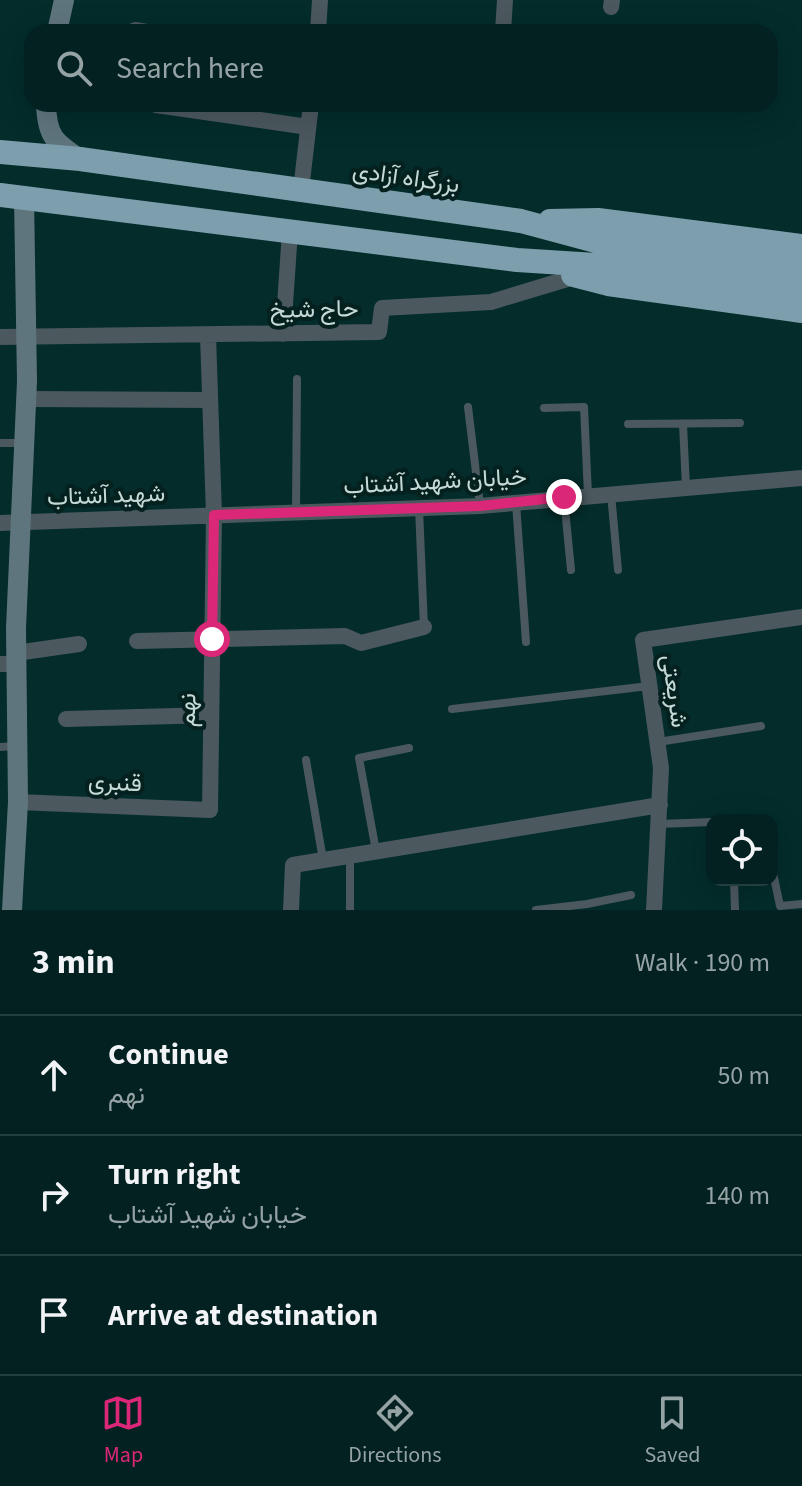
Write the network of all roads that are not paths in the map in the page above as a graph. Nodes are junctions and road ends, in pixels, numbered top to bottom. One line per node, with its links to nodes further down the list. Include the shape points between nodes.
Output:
1 (64, 0): 4 (main road)
2 (320, 0): 5 (street)
3 (505, 0): 6 (street)
4 (59, 24)
5 (318, 24)
6 (504, 24)
7 (46, 112): 12 (main road, via 54,142)
8 (204, 112): 10 (street)
9 (310, 112): 10 (street)
10 (308, 127): 13 (street)
11 (0, 152): 12 (highway, بزرگراه آزادی)
12 (80, 159): 13 (highway, بزرگراه آزادی)
13 (301, 190): 15 (highway, بزرگراه آزادی)
14 (12, 196): 16 (highway); 26 (main road)
15 (521, 221): 17 (highway, via 598,220); 19 (highway, بزرگراه آزادی, via 599,242)
16 (290, 231): 18 (highway); 23 (street)
17 (802, 246)
18 (517, 260): 20 (highway); 21 (highway)
19 (802, 267)
20 (577, 276): 22 (highway); 23 (street, حاج شیخ, via 491,302 382,308 379,332)
21 (802, 290)
22 (802, 311)
23 (283, 334): 24 (street, حاج شیخ)
24 (208, 335): 26 (street, حاج شیخ); 29 (street, نهم)
25 (0, 337): 26 (street, حاج شیخ)
26 (26, 337): 28 (main road)
27 (297, 379): 45 (lane)
28 (26, 399): 29 (street); 36 (main road)
29 (210, 400): 46 (street, نهم)
30 (468, 407): 43 (lane)
31 (544, 408): 40 (lane, via 584,407)
32 (740, 423): 34 (lane)
33 (628, 424): 34 (lane)
34 (683, 424): 38 (lane)
35 (0, 443): 36 (lane)
36 (24, 443): 47 (main road)
37 (802, 478): 38 (street, خیابان شهید آشتاب)
38 (686, 487): 39 (street, خیابان شهید آشتاب)
39 (611, 493): 40 (street, خیابان شهید آشتاب); 50 (lane)
40 (588, 495): 41 (street, خیابان شهید آشتاب)
41 (564, 497): 42 (street, خیابان شهید آشتاب); 49 (lane)
42 (516, 502): 43 (street, خیابان شهید آشتاب); 55 (lane)
43 (480, 506): 44 (street, خیابان شهید آشتاب)
44 (419, 508): 45 (street, خیابان شهید آشتاب); 52 (lane)
45 (296, 512): 46 (street, خیابان شهید آشتاب)
46 (214, 515): 47 (street, شهید آشتاب); 53 (street, نهم)
47 (21, 522): 48 (street, شهید آشتاب); 57 (main road)
48 (0, 523)
49 (571, 570)
50 (618, 570)
51 (802, 617): 58 (street, شریعتی, via 643,640)
52 (424, 627): 53 (street, via 361,643 345,636)
53 (212, 639): 54 (street); 60 (street, نهم)
54 (137, 641)
55 (526, 642)
56 (79, 644): 57 (street)
57 (11, 660): 64 (main road)
58 (650, 686): 59 (lane); 63 (street, شریعتی)
59 (452, 709)
60 (211, 715): 61 (street); 69 (street, نهم)
61 (66, 719)
62 (761, 726): 63 (lane)
63 (658, 742): 68 (street, شریعتی)
64 (9, 746): 67 (main road)
65 (409, 748): 72 (lane, via 359,758)
66 (306, 760): 74 (lane)
67 (18, 802): 69 (street, قنبری); 75 (main road)
68 (660, 805): 71 (street, شریعتی); 72 (street)
69 (210, 810)
70 (706, 822): 71 (lane)
71 (659, 824): 84 (street, شریعتی)
72 (376, 851): 73 (street)
73 (350, 855): 74 (street); 82 (lane)
74 (323, 860): 81 (street, via 293,865)
75 (8, 871): 80 (main road)
76 (734, 886): 85 (lane)
77 (776, 886): 79 (lane, via 780,906)
78 (631, 895): 83 (lane)
79 (802, 904)
80 (12, 910)
81 (291, 910)
82 (350, 910)
83 (536, 910)
84 (654, 910)
85 (735, 910)

